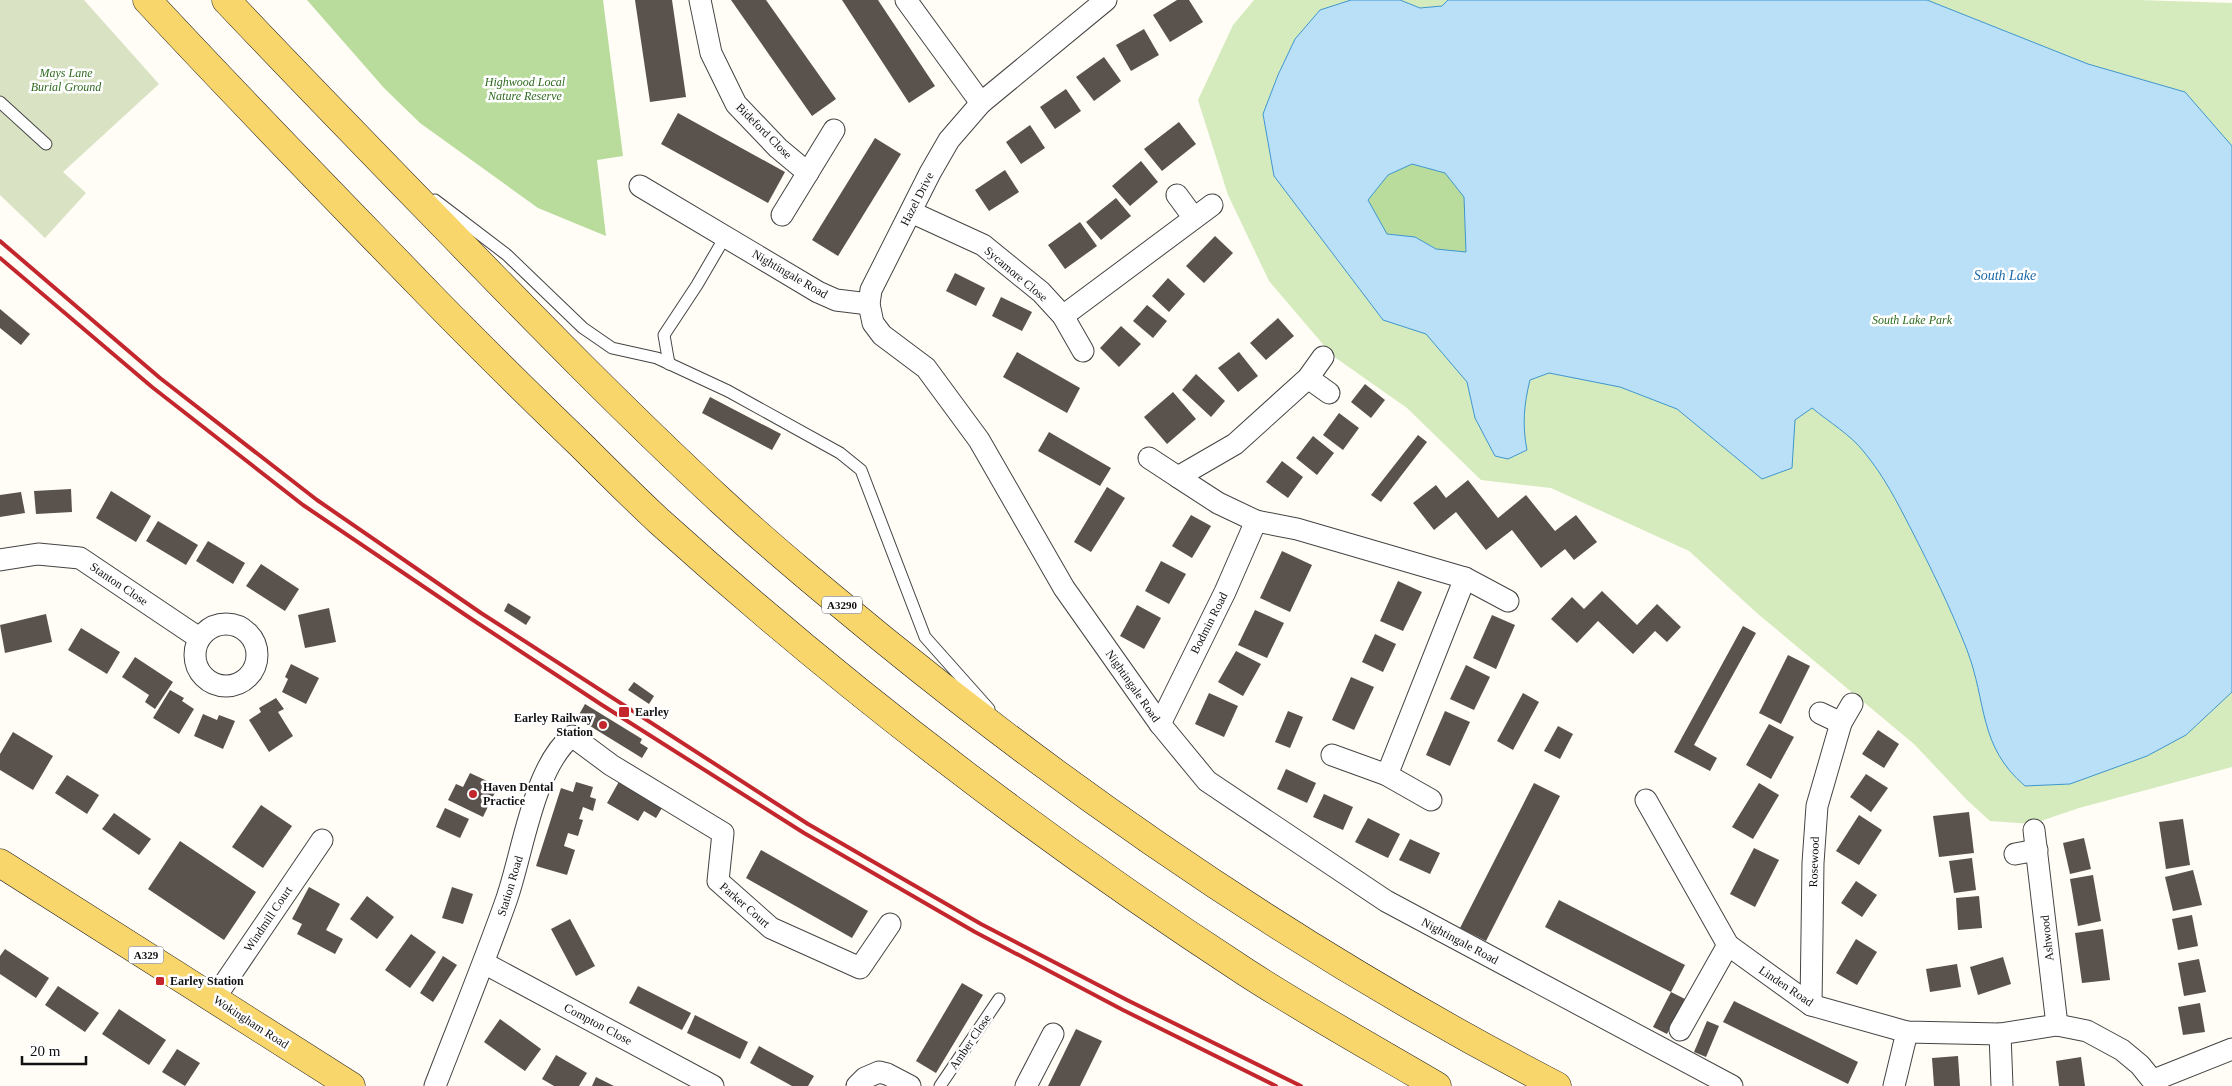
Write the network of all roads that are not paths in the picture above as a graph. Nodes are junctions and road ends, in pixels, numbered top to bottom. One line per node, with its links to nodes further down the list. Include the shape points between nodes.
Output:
1 (147, 0): 67 (main road, via 490,357 657,519 766,615 920,741 1116,884 1248,974)
2 (226, 0): 10 (main road, A3290)
3 (700, 0): 11 (street, Bideford Close, via 711,53 736,104 778,148)
4 (906, 0): 7 (street)
5 (1106, 0): 7 (street, Hazel Drive)
6 (0, 102): 9 (lane)
7 (981, 103): 15 (street, Hazel Drive, via 949,140)
8 (834, 130): 11 (street)
9 (46, 144)
10 (372, 152): 23 (lane, via 507,255 583,328 612,348 657,358); 37 (main road, A3290, via 578,363 722,502 915,665)
11 (808, 173): 16 (street)
12 (640, 186): 18 (street, Nightingale Road)
13 (1177, 195): 17 (street)
14 (1212, 205): 17 (street)
15 (911, 212): 19 (street, Hazel Drive, via 871,290); 20 (street, Sycamore Close, via 983,245 1040,292)
16 (782, 215)
17 (1194, 218): 20 (street)
18 (725, 237): 19 (street, Nightingale Road, via 818,292 836,300); 23 (lane, via 664,335)
19 (869, 304): 36 (street, Nightingale Road, via 872,323 882,335 926,368 978,440 1064,588)
20 (1063, 316): 21 (street, Sycamore Close)
21 (1083, 351)
22 (1323, 357): 24 (street)
23 (669, 364): 37 (lane, via 728,391 806,434 840,453 861,470 925,637)
24 (1308, 378): 25 (street); 27 (street, via 1235,444)
25 (1330, 393)
26 (1149, 458): 27 (street)
27 (1178, 477): 28 (street, via 1218,504)
28 (1256, 521): 30 (street, via 1297,529); 36 (street, Bodmin Road)
29 (0, 560): 32 (street, Stanton Close, via 38,554 80,558)
30 (1465, 578): 31 (street); 40 (street)
31 (1508, 601)
32 (200, 638)
33 (1852, 704): 35 (street, Rosewood)
34 (1820, 713): 35 (street)
35 (1841, 723): 51 (street, Rosewood, via 1817,806)
36 (1160, 724): 69 (street, Nightingale Road, via 1207,781 1386,901)
37 (1029, 753): 68 (main road, A3290, via 1269,920 1419,1012)
38 (1332, 755): 40 (street)
39 (612, 765): 46 (street, Parker Court, via 723,833 718,881 771,928 860,968); 48 (street, Station Road, via 572,736 561,746 541,783 508,898)
40 (1387, 775): 41 (street)
41 (1430, 800)
42 (1646, 800): 47 (street, Linden Road)
43 (322, 840): 49 (street, Windmill Court)
44 (2015, 854): 52 (street, Ashwood, via 2035,840)
45 (0, 863): 49 (main road, Wokingham Road / A329)
46 (890, 924)
47 (1728, 945): 51 (street, Linden Road); 53 (street)
48 (484, 963): 61 (street, Station Road); 62 (street, Compton Close)
49 (214, 999): 58 (main road, Wokingham Road / A329)
50 (999, 999): 65 (lane, Amber Close)
51 (1811, 1005): 54 (street, Linden Road)
52 (2057, 1025): 56 (street, Linden Road); 59 (street, Linden Road, via 2087,1030 2122,1050)
53 (1680, 1030)
54 (1907, 1032): 56 (street, Linden Road); 70 (street)
55 (1053, 1034): 66 (street)
56 (2000, 1034): 71 (street)
57 (2232, 1049): 59 (street)
58 (322, 1078): 60 (main road, Wokingham Road / A329)
59 (2155, 1083)
60 (351, 1086)
61 (435, 1086)
62 (713, 1086)
63 (857, 1086): 64 (street, via 878,1072)
64 (910, 1086)
65 (940, 1086)
66 (1026, 1086)
67 (1437, 1086)
68 (1557, 1086)
69 (1732, 1086)
70 (1894, 1086)
71 (2002, 1086)

